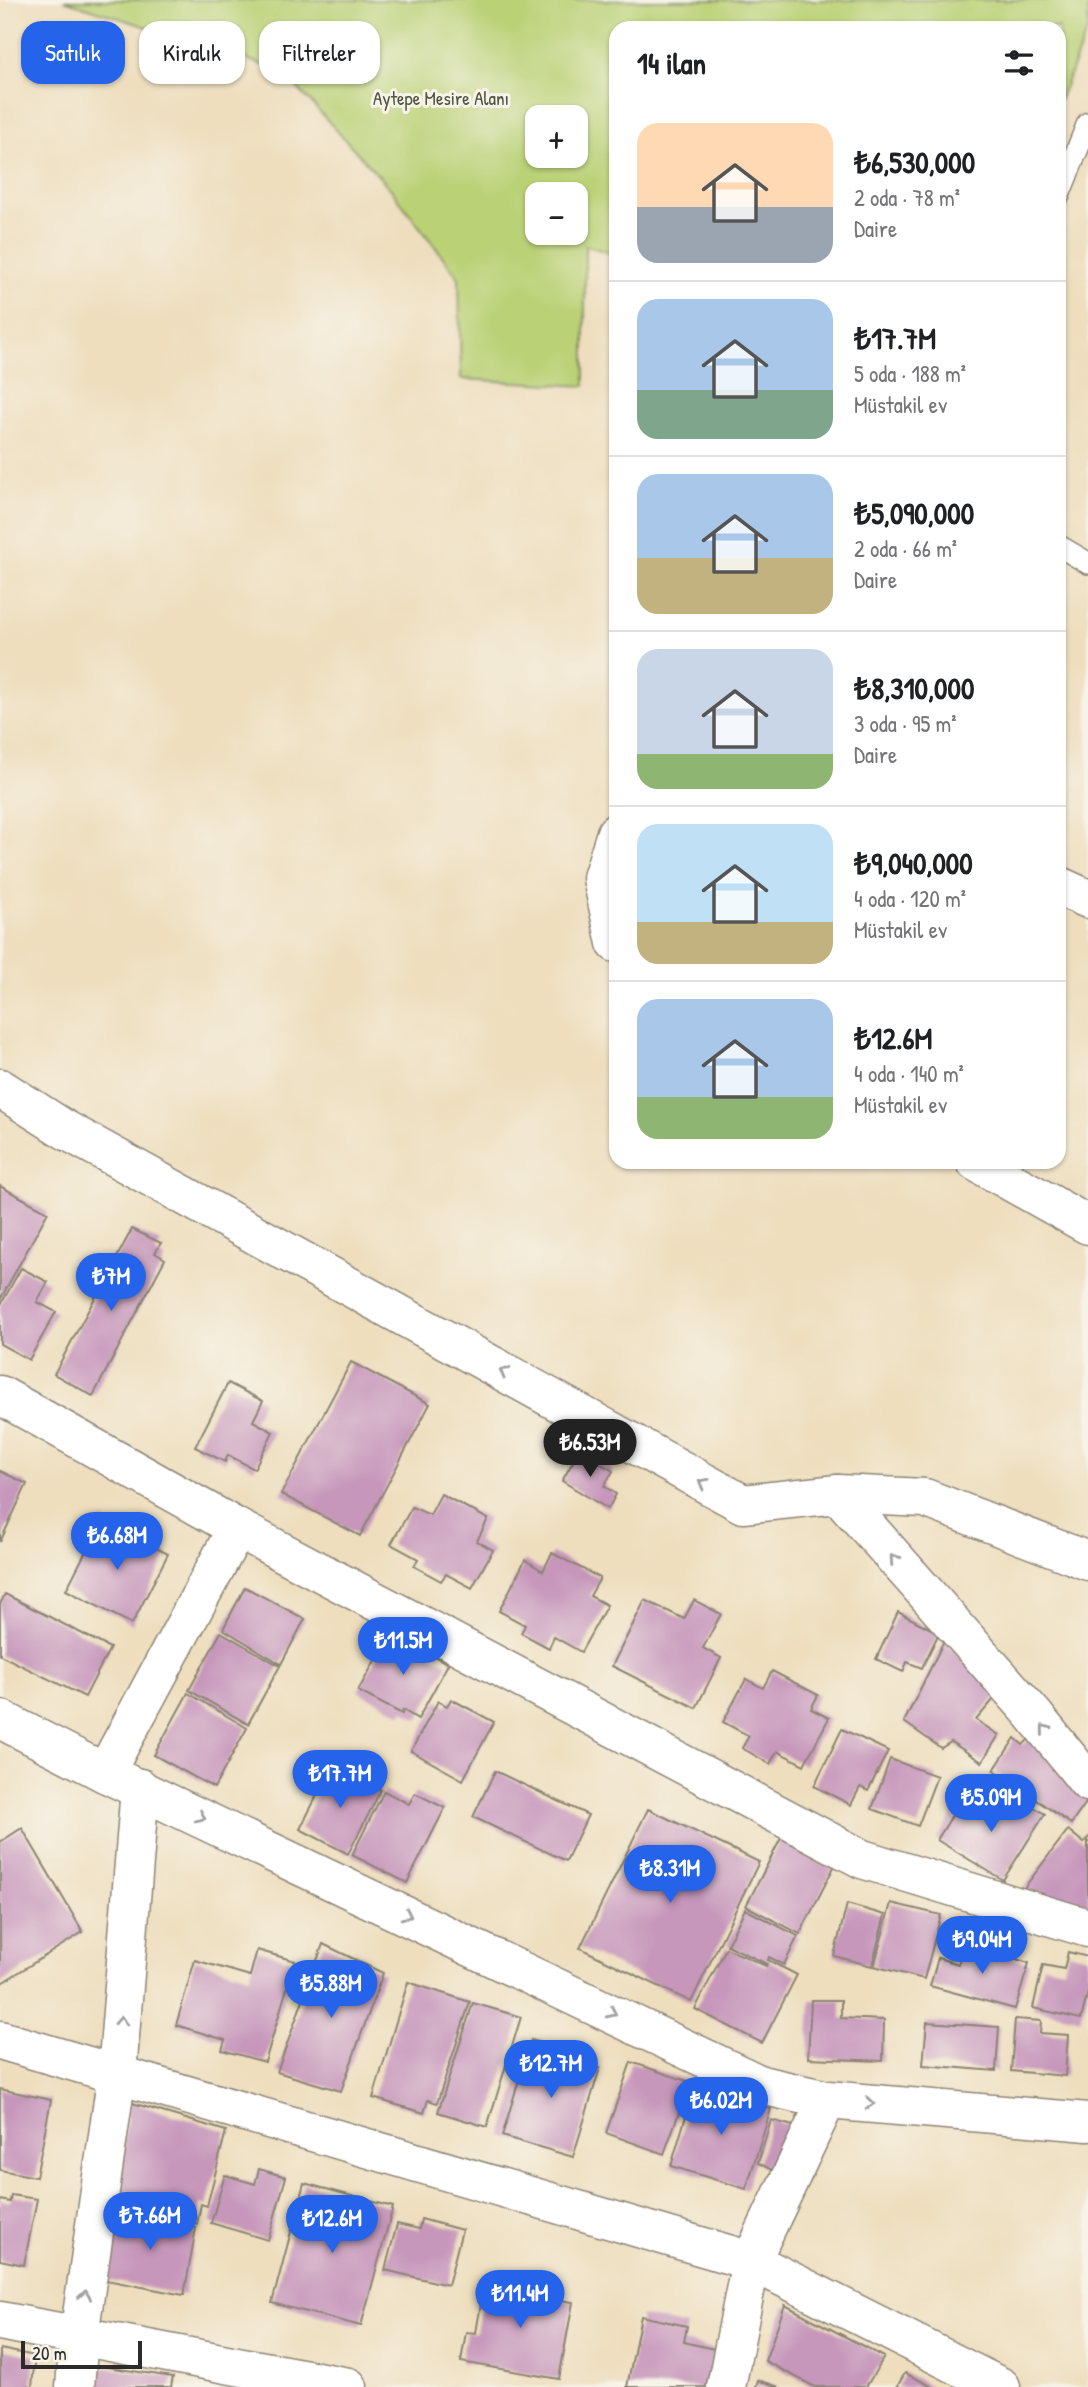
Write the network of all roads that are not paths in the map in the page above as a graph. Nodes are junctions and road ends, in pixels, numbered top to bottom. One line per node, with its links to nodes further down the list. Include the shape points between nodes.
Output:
1 (1088, 123): 2 (lane)
2 (1066, 178)
3 (1066, 550): 4 (lane)
4 (1088, 564)
5 (609, 856): 8 (street, via 602,878)
6 (1066, 889): 7 (street)
7 (1088, 899)
8 (609, 910)
9 (0, 1088): 13 (street, one-way to 9, via 743,1504 76,1136)
10 (989, 1169): 11 (street)
11 (1088, 1224)
12 (0, 1395): 14 (street)
13 (838, 1494): 15 (street, via 925,1498); 18 (street, one-way to 13)
14 (237, 1528): 17 (street); 20 (street, via 862,1859)
15 (1088, 1561)
16 (0, 1719): 17 (street)
17 (105, 1773): 19 (street)
18 (1088, 1782)
19 (140, 1788): 22 (street, one-way to 19); 23 (street, one-way to 23, via 761,2085)
20 (1088, 1928)
21 (0, 2040): 22 (street)
22 (117, 2073): 25 (street); 27 (street, one-way to 22)
23 (827, 2100): 24 (street, one-way to 24); 25 (street)
24 (1088, 2122)
25 (751, 2261): 30 (street); 31 (street)
26 (0, 2321): 27 (street)
27 (79, 2336): 28 (street); 29 (street)
28 (75, 2387)
29 (348, 2387)
30 (726, 2387)
31 (1000, 2387)

